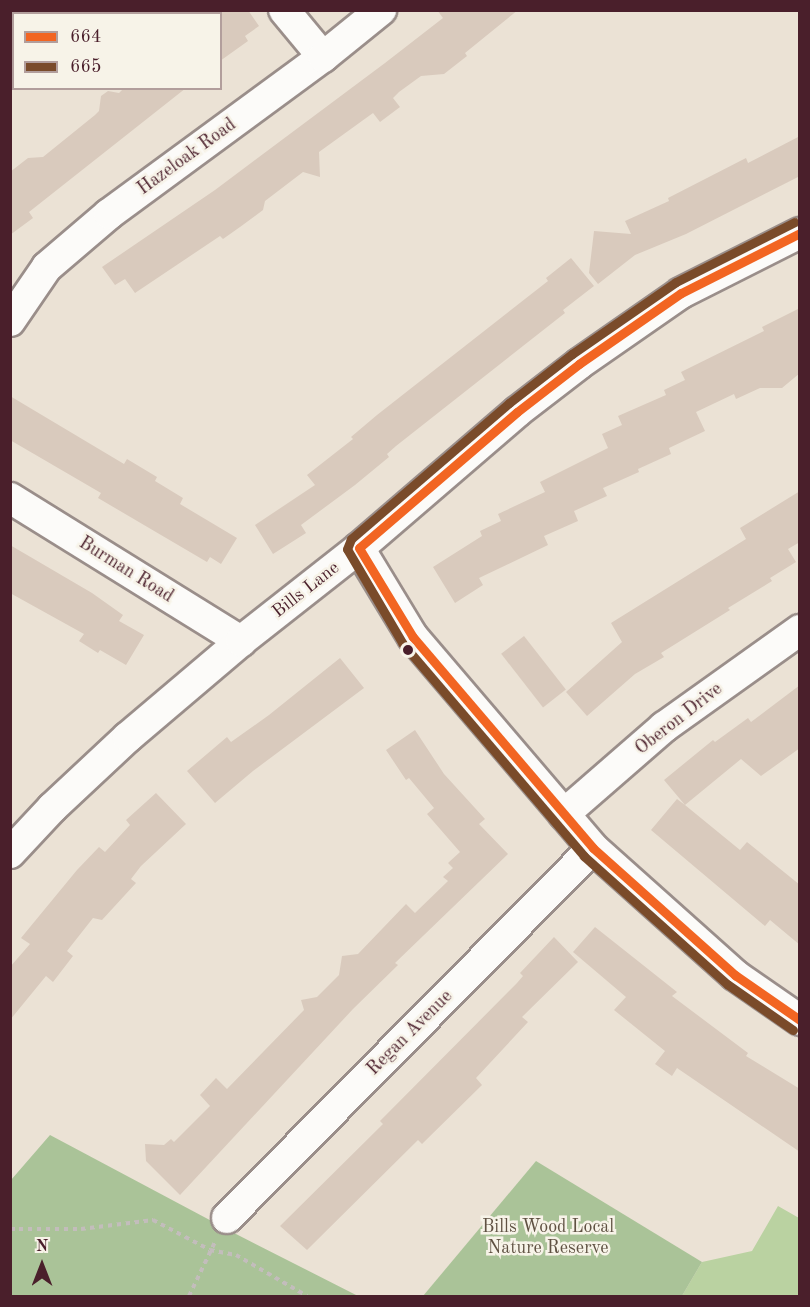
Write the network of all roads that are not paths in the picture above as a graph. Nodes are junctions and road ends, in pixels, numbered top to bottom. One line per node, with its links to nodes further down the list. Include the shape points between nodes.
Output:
1 (284, 10): 3 (street)
2 (381, 10): 3 (street, Hazeloak Road)
3 (323, 57): 5 (street, Hazeloak Road, via 109,214 46,267)
4 (800, 233): 7 (street, Bills Lane, via 681,293 579,364)
5 (10, 321)
6 (10, 498): 9 (street, Burman Road)
7 (359, 548): 9 (street, Bills Lane); 10 (street, via 413,637)
8 (800, 630): 10 (street, Oberon Drive, via 664,728)
9 (241, 641): 12 (street, Bills Lane, via 128,737)
10 (564, 814): 11 (street)
11 (593, 848): 13 (street, via 735,975); 14 (street, Regan Avenue)
12 (10, 853)
13 (800, 1020)
14 (227, 1218)

